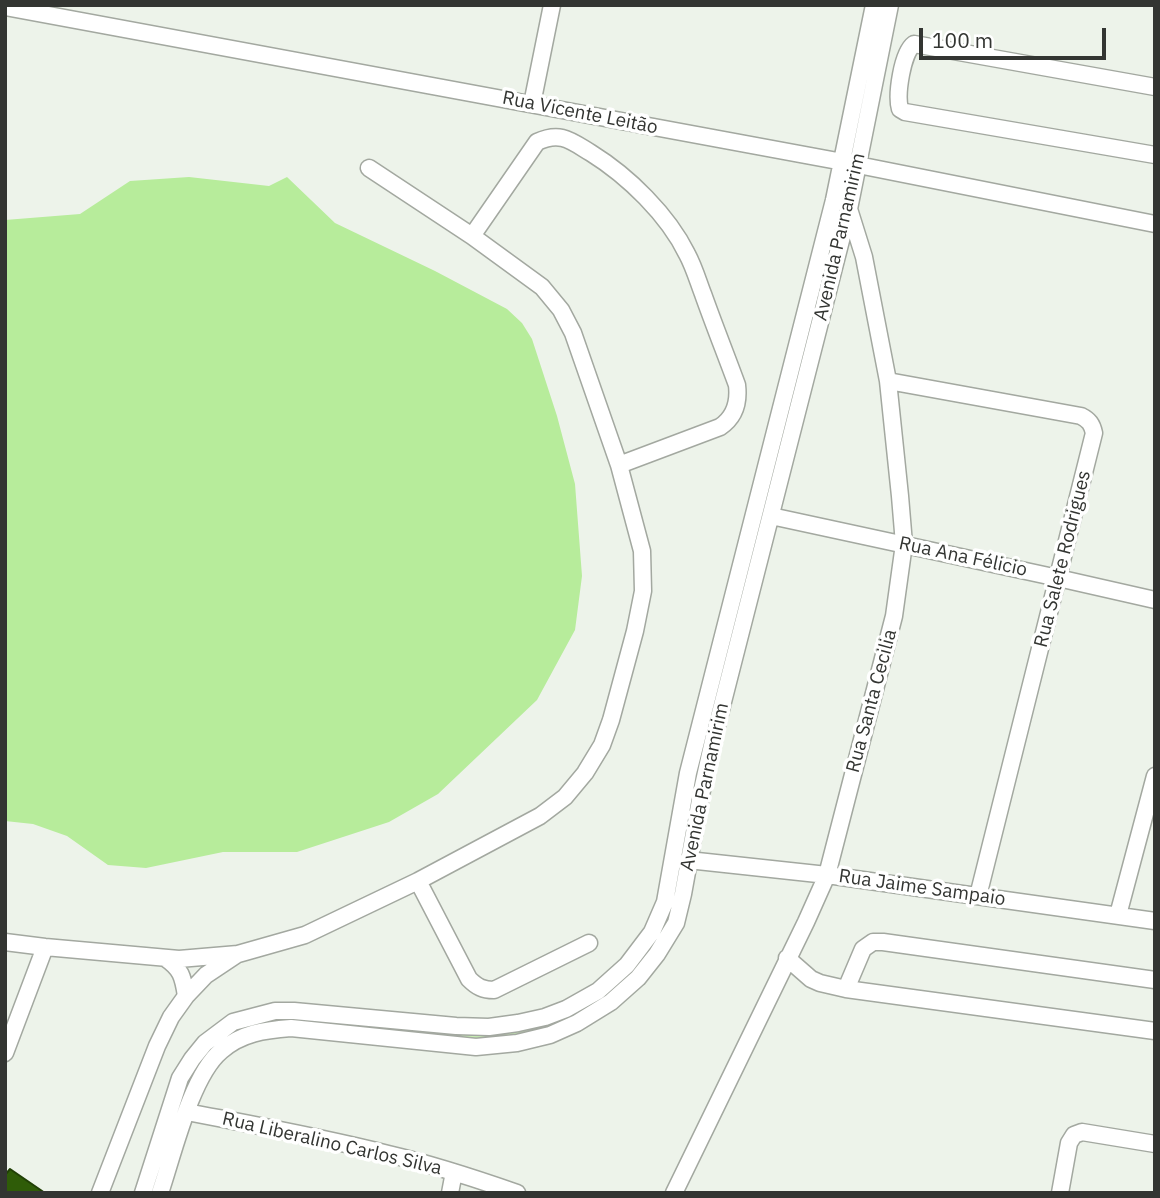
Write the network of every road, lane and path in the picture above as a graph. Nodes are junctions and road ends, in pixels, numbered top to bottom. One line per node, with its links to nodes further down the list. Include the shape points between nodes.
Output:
1 (552, 5): 9 (street)
2 (874, 5): 11 (street, Avenida Parnamirim)
3 (890, 5): 6 (street, Avenida Parnamirim)
4 (5, 7): 5 (street, Rua Vicente Leitão)
5 (24, 8): 9 (street, Rua Vicente Leitão)
6 (880, 60): 7 (street); 11 (street, Avenida Parnamirim)
7 (904, 65): 8 (street, via 908,49 919,44); 10 (street, via 898,100 905,112)
8 (1155, 87)
9 (532, 104): 11 (street, Rua Vicente Leitão)
10 (1155, 155)
11 (851, 163): 13 (street, Avenida Parnamirim); 14 (street, Avenida Parnamirim); 15 (street, Rua Vicente Leitão)
12 (369, 168): 16 (street)
13 (839, 180): 14 (street, Rua Santa Cecilia); 39 (street, Avenida Parnamirim, via 688,773 666,902 652,932 627,965 598,991 545,1017 489,1027)
14 (849, 209): 17 (street, Rua Santa Cecilia, via 864,257); 19 (street, Avenida Parnamirim)
15 (1155, 224)
16 (472, 236): 18 (street, via 542,287 561,310); 18 (street, via 537,142 558,136 599,158 647,198 670,227 687,254 737,385 738,399 734,412 720,427)
17 (888, 381): 20 (street, Rua Santa Cecilia); 21 (street, Rua Salete Rodrigues, via 1088,420 1093,441)
18 (619, 465): 26 (street, via 642,551 643,590 602,745 565,797 540,816)
19 (771, 516): 20 (street, Rua Ana Félicio); 24 (street, Avenida Parnamirim, via 713,741)
20 (904, 544): 21 (street, Rua Ana Félicio); 25 (street, Rua Santa Cecilia, via 894,616)
21 (1058, 578): 22 (street, Rua Ana Félicio); 27 (street, Rua Salete Rodrigues)
22 (1155, 600)
23 (1155, 776): 28 (street)
24 (688, 860): 25 (street, Rua Jaime Sampaio); 41 (street, Avenida Parnamirim, via 676,923 657,954 611,1002 577,1023 517,1044 476,1047)
25 (827, 875): 27 (street, Rua Jaime Sampaio); 35 (street, Rua Santa Cecilia)
26 (418, 881): 31 (street, via 469,979 484,990 494,990); 33 (street, via 305,935)
27 (978, 897): 28 (street, Rua Jaime Sampaio)
28 (1118, 915): 29 (street, Rua Jaime Sampaio)
29 (1155, 921)
30 (5, 942): 32 (street)
31 (589, 943)
32 (45, 947): 34 (street); 42 (street)
33 (238, 954): 34 (street); 38 (street, via 206,975)
34 (165, 958): 38 (street, via 181,973)
35 (787, 958): 37 (street, via 811,979); 51 (street, Rua Santa Cecilia)
36 (1155, 980): 37 (street, via 873,942 863,949)
37 (846, 989): 40 (street)
38 (186, 996): 47 (street, via 157,1046)
39 (379, 1018): 41 (street); 46 (street, Avenida Parnamirim, via 275,1012 233,1022 216,1033 180,1078)
40 (1155, 1031)
41 (377, 1037): 43 (street, Avenida Parnamirim, via 290,1028 242,1037 220,1051 205,1069)
42 (5, 1053)
43 (187, 1112): 45 (street, Rua Liberalino Carlos Silva, via 307,1135); 48 (street, Avenida Parnamirim)
44 (1155, 1144): 52 (street, via 1082,1132 1074,1135)
45 (454, 1172): 49 (street); 50 (street, Rua Liberalino Carlos Silva)
46 (145, 1192)
47 (100, 1193)
48 (160, 1193)
49 (450, 1193)
50 (517, 1193)
51 (674, 1193)
52 (1060, 1193)

